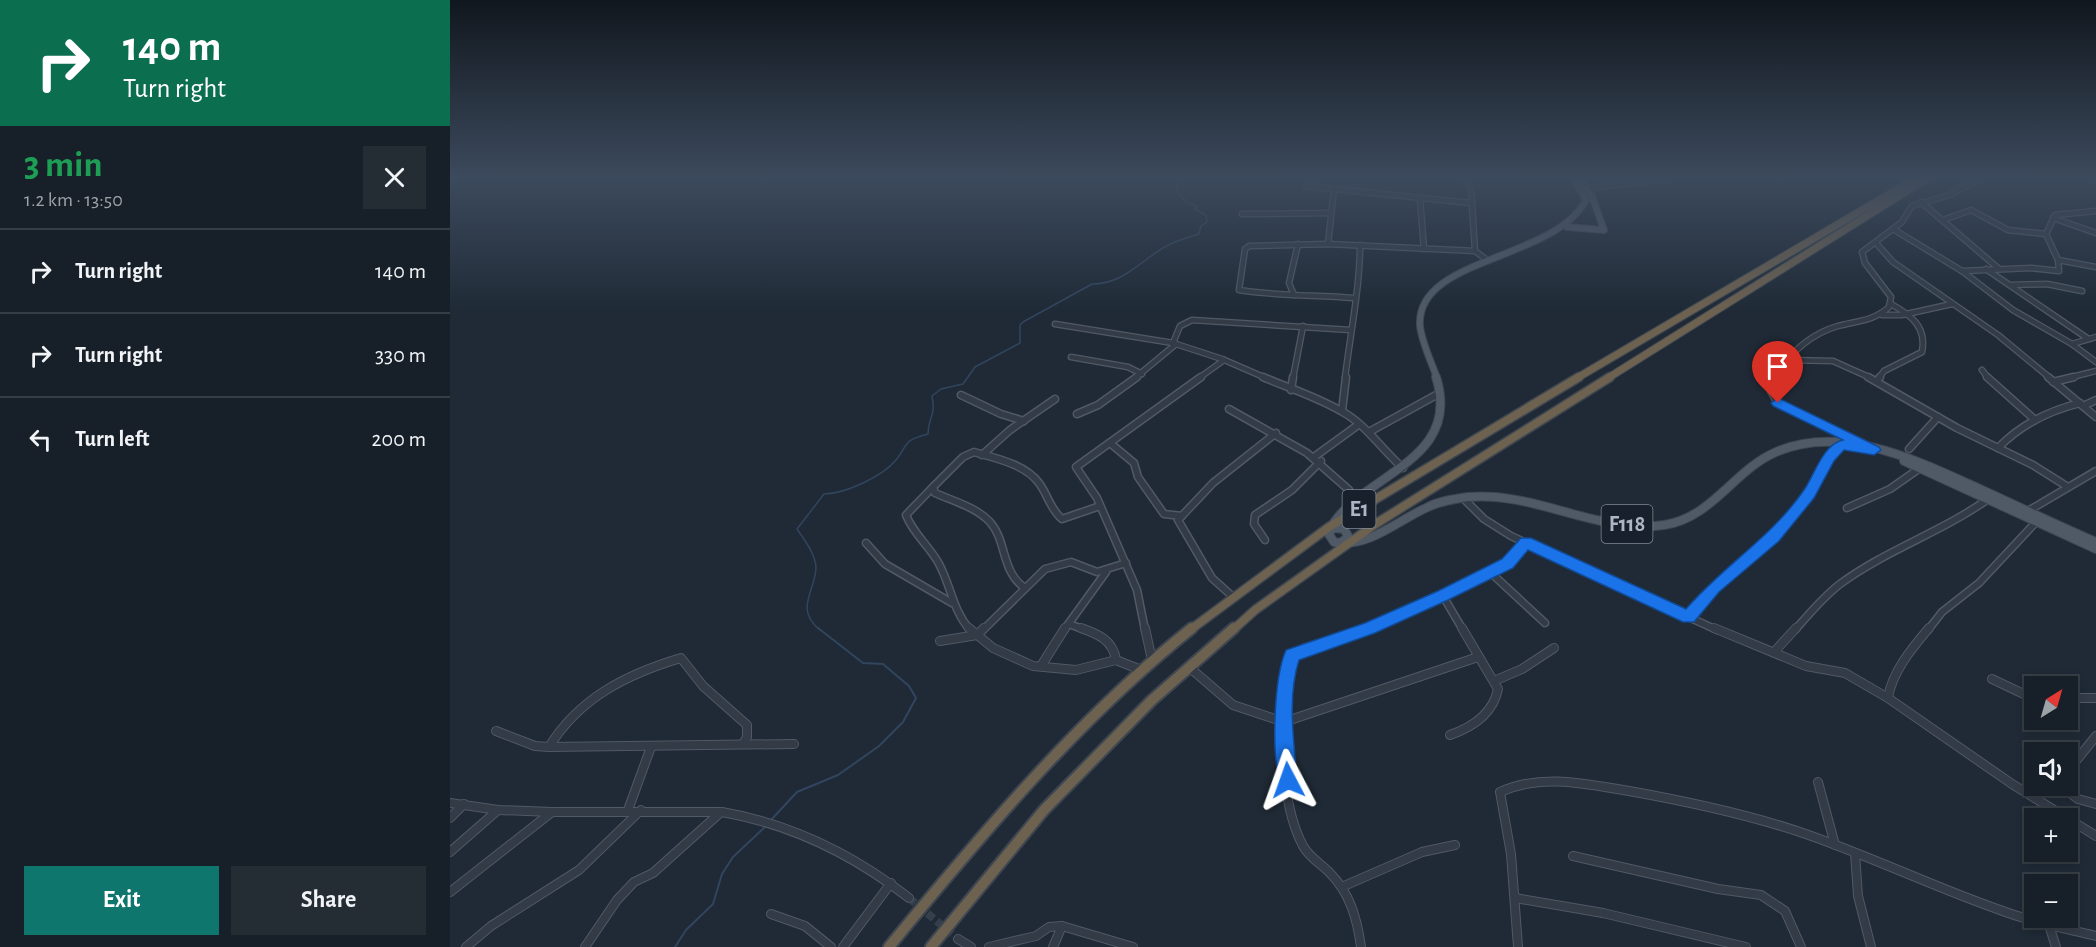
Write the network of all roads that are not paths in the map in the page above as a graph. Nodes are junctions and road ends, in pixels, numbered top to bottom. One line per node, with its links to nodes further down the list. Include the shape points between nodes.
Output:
1 (1330, 223): 19 (street)
2 (1422, 223): 21 (street)
3 (1472, 223): 22 (street)
4 (1570, 223): 13 (main road)
5 (1602, 223): 13 (main road, via 1604,230)
6 (1839, 223): 89 (highway, E1)
7 (1855, 223): 89 (highway, E1, via 1528,427)
8 (1900, 223): 14 (street)
9 (1947, 223): 26 (street)
10 (1997, 223): 16 (street, via 2006,229)
11 (2050, 223): 16 (street)
12 (2067, 223): 15 (street)
13 (1566, 227): 23 (main road)
14 (1893, 229): 17 (street); 28 (street)
15 (2096, 233)
16 (2046, 234): 24 (street)
17 (1876, 243): 33 (street, via 1862,255); 34 (street, via 1893,262)
18 (1298, 244): 19 (street); 31 (street, via 1289,283); 31 (street, via 1246,247 1238,288 1280,296)
19 (1328, 244): 20 (street)
20 (1360, 245): 21 (street); 32 (street)
21 (1424, 249): 22 (street)
22 (1474, 251): 23 (street)
23 (1487, 260): 77 (main road, via 1448,277 1422,300 1420,329 1436,375 1440,409 1429,441)
24 (2058, 260): 25 (street); 26 (street, via 2059,271)
25 (2096, 267)
26 (1998, 268): 27 (street)
27 (1985, 269): 28 (street); 29 (street)
28 (1962, 271): 43 (street, via 2023,316)
29 (2009, 285): 30 (street, via 2047,284); 41 (street)
30 (2082, 291)
31 (1294, 294): 32 (street)
32 (1354, 298): 39 (street)
33 (1891, 304): 35 (street); 36 (street)
34 (1952, 304): 35 (street); 52 (street, via 1998,335)
35 (1908, 314): 36 (street); 51 (street, via 1924,334 1922,352 1884,371)
36 (1882, 315): 46 (street, via 1826,330)
37 (1055, 324): 42 (street)
38 (1303, 326): 39 (street); 42 (street, via 1192,320 1180,326); 53 (street)
39 (1351, 330): 60 (street)
40 (2096, 336): 41 (street)
41 (2087, 338): 43 (street)
42 (1174, 344): 45 (street); 50 (street)
43 (2072, 344): 47 (street)
44 (1071, 357): 50 (street, via 1110,363)
45 (1224, 360): 53 (street); 69 (street)
46 (1787, 360): 51 (street, via 1833,361); 73 (street, via 1771,387 1773,398)
47 (2096, 362)
48 (1982, 370): 64 (street)
49 (2096, 371): 52 (street)
50 (1142, 374): 61 (street, via 1098,405)
51 (1877, 381): 62 (street)
52 (2053, 382): 58 (street)
53 (1291, 390): 60 (street)
54 (1438, 393): 67 (street)
55 (961, 395): 65 (street)
56 (1055, 399): 65 (street)
57 (2096, 400): 58 (street)
58 (2082, 404): 63 (street); 64 (street)
59 (1229, 409): 68 (street)
60 (1342, 411): 66 (street)
61 (1077, 414)
62 (1938, 417): 71 (street); 72 (street)
63 (2096, 417)
64 (2034, 419): 71 (street, via 2018,428)
65 (1024, 421): 74 (street)
66 (1358, 424): 67 (street); 75 (street)
67 (1370, 432): 77 (street, via 1382,450)
68 (1276, 433): 75 (street); 87 (street, via 1213,483)
69 (1110, 443): 84 (street, via 1076,467); 87 (street, via 1134,462 1138,477 1164,514)
70 (1841, 445): 73 (main road, F118); 82 (main road, F118, via 1811,444 1776,452 1756,464 1699,514 1665,525 1619,523 1517,498); 103 (street, via 1774,537 1713,588)
71 (1998, 448): 80 (street)
72 (1909, 449)
73 (1874, 450): 76 (main road, F118); 86 (main road, F118, via 1915,460)
74 (982, 455): 79 (street, via 974,452 963,457); 84 (street, via 1002,460 1035,477 1062,519)
75 (1317, 459): 81 (street); 91 (street, via 1292,490 1255,515 1254,524)
76 (1920, 468): 83 (main road, F118); 85 (street, via 1890,489)
77 (1404, 469): 89 (main road, via 1343,512)
78 (2096, 471): 80 (street)
79 (933, 487): 99 (street, via 935,493 990,522 1016,584); 102 (street, via 906,515 910,528 938,562)
80 (2068, 487): 86 (street)
81 (1349, 490)
82 (1463, 498): 90 (main road, F118, via 1430,506); 94 (street, via 1487,521)
83 (1988, 499): 88 (main road, F118); 109 (street, via 1850,577 1824,598)
84 (1100, 506): 96 (street)
85 (1847, 508)
86 (2028, 511): 92 (main road, F118)
87 (1182, 516): 100 (street, via 1178,520 1212,578)
88 (2036, 522): 95 (main road, F118); 119 (street, via 1978,583 1942,612 1914,646 1890,686)
89 (1340, 533): 90 (main road); 90 (main road); 100 (highway, E1); 114 (highway, E1)
90 (1367, 538)
91 (1265, 540)
92 (2096, 542)
93 (866, 543): 102 (street, via 885,564)
94 (1526, 543): 98 (street, via 1508,564); 103 (street)
95 (2096, 549)
96 (1126, 563): 97 (street); 112 (street, via 1143,611)
97 (1106, 572): 99 (street, via 1066,560 1045,569); 105 (street)
98 (1490, 572): 101 (street); 104 (street)
99 (1025, 588): 106 (street)
100 (1232, 596): 112 (highway, E1)
101 (1443, 596): 110 (street); 122 (street, via 1370,628 1292,655 1286,677)
102 (953, 604): 106 (street)
103 (1689, 617): 109 (street)
104 (1545, 623)
105 (1069, 624): 111 (street, via 1110,641 1116,649); 113 (street)
106 (977, 635): 107 (street); 113 (street, via 1011,659)
107 (940, 642)
108 (1554, 648): 117 (street)
109 (1775, 651): 119 (street, via 1806,666 1845,673)
110 (1478, 657): 117 (street); 122 (street)
111 (1116, 660): 113 (street, via 1103,666 1065,671); 115 (street)
112 (1152, 660): 115 (highway, E1)
113 (1041, 666)
114 (1188, 666): 122 (street, via 1233,705); 165 (highway, E1, via 1044,810)
115 (1141, 670): 164 (highway, E1, via 988,827)
116 (1992, 679): 118 (street)
117 (1494, 681): 124 (street, via 1497,699 1473,728)
118 (2024, 694)
119 (1888, 698): 142 (street, via 2012,784)
120 (2078, 698): 121 (street)
121 (2096, 698)
122 (1284, 723): 149 (street, via 1296,832 1309,854)
123 (496, 731): 128 (street, via 535,746)
124 (1450, 735)
125 (2096, 736): 130 (street)
126 (743, 744): 127 (street); 128 (street, via 747,724 700,684 681,658 592,697 576,710); 129 (street)
127 (794, 744)
128 (549, 747): 129 (street)
129 (651, 747): 137 (street)
130 (2078, 758)
131 (1818, 782): 144 (street)
132 (2074, 796): 135 (street)
133 (450, 803): 134 (street)
134 (464, 804): 136 (street); 141 (street)
135 (2096, 804)
136 (498, 810): 139 (street); 145 (street)
137 (628, 810): 138 (street); 139 (street)
138 (641, 810): 140 (street); 160 (street, via 579,870 491,926)
139 (552, 812): 150 (street)
140 (722, 812): 148 (street, via 763,820 829,849); 161 (street, via 653,873 634,882)
141 (450, 818)
142 (2096, 836)
143 (1455, 845): 149 (street, via 1422,852)
144 (1835, 845): 146 (street); 152 (street, via 1751,817 1678,800 1562,781 1537,781 1500,792)
145 (450, 852)
146 (1854, 854): 154 (street); 174 (street, via 1858,896)
147 (1573, 856): 173 (street, via 1761,895 1785,911)
148 (891, 883): 151 (street); 163 (street)
149 (1344, 886): 170 (street, via 1354,904)
150 (450, 892)
151 (909, 898)
152 (1515, 898): 171 (street); 172 (street, via 1603,913)
153 (771, 914): 162 (street, via 805,926)
154 (2024, 918)
155 (1062, 926): 167 (street); 168 (street); 169 (street)
156 (2050, 928): 175 (street)
157 (2062, 928): 158 (street)
158 (2096, 936)
159 (958, 939): 166 (street)
160 (466, 947)
161 (585, 947)
162 (831, 947)
163 (843, 947)
164 (889, 947)
165 (931, 947)
166 (971, 947)
167 (989, 947)
168 (1053, 947)
169 (1132, 947)
170 (1360, 947)
171 (1518, 947)
172 (1746, 947)
173 (1801, 947)
174 (1871, 947)
175 (2056, 947)

